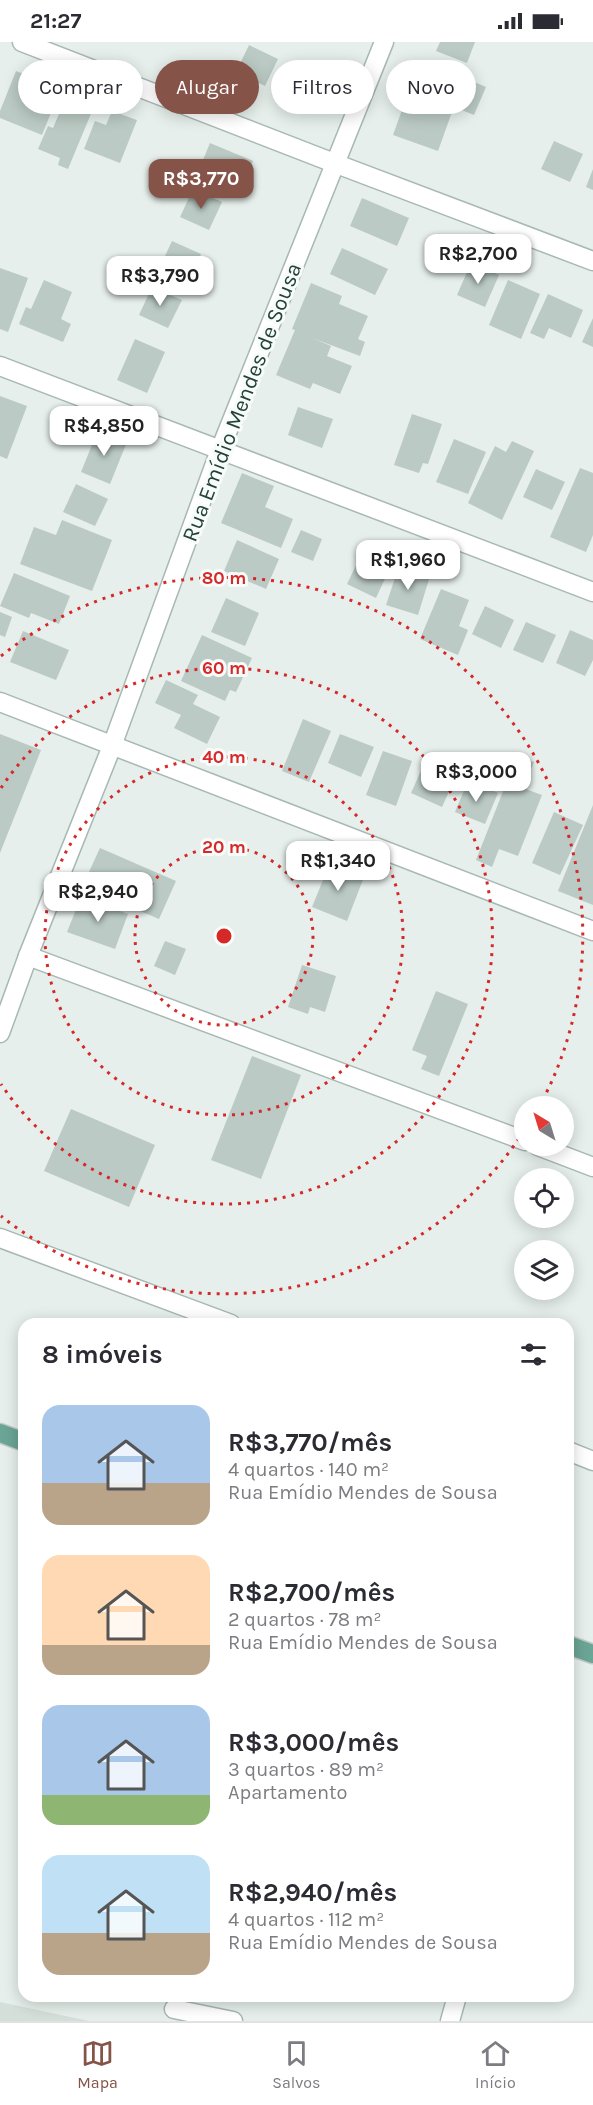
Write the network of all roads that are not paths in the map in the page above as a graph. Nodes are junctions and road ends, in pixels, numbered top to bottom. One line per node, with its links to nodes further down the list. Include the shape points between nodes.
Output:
1 (22, 42): 3 (street)
2 (384, 42): 3 (street, Rua Emídio Mendes de Sousa)
3 (334, 164): 4 (street); 6 (street, Rua Emídio Mendes de Sousa)
4 (593, 261)
5 (0, 366): 6 (street)
6 (220, 450): 7 (street); 9 (street, Rua Emídio Mendes de Sousa)
7 (593, 592)
8 (0, 702): 9 (street)
9 (112, 746): 10 (street); 11 (street, Rua Emídio Mendes de Sousa)
10 (593, 931)
11 (28, 956): 12 (street, Rua Emídio Mendes de Sousa); 13 (street)
12 (0, 1033)
13 (514, 1137)
14 (564, 1156): 15 (street)
15 (593, 1167)
16 (0, 1238): 17 (street)
17 (215, 1318)
18 (0, 1433): 19 (main road)
19 (18, 1440)
20 (574, 1453): 21 (street)
21 (593, 1461)
22 (574, 1647): 23 (main road)
23 (593, 1654)
24 (455, 2002): 27 (street)
25 (174, 2009): 26 (street)
26 (233, 2021)
27 (450, 2021)

